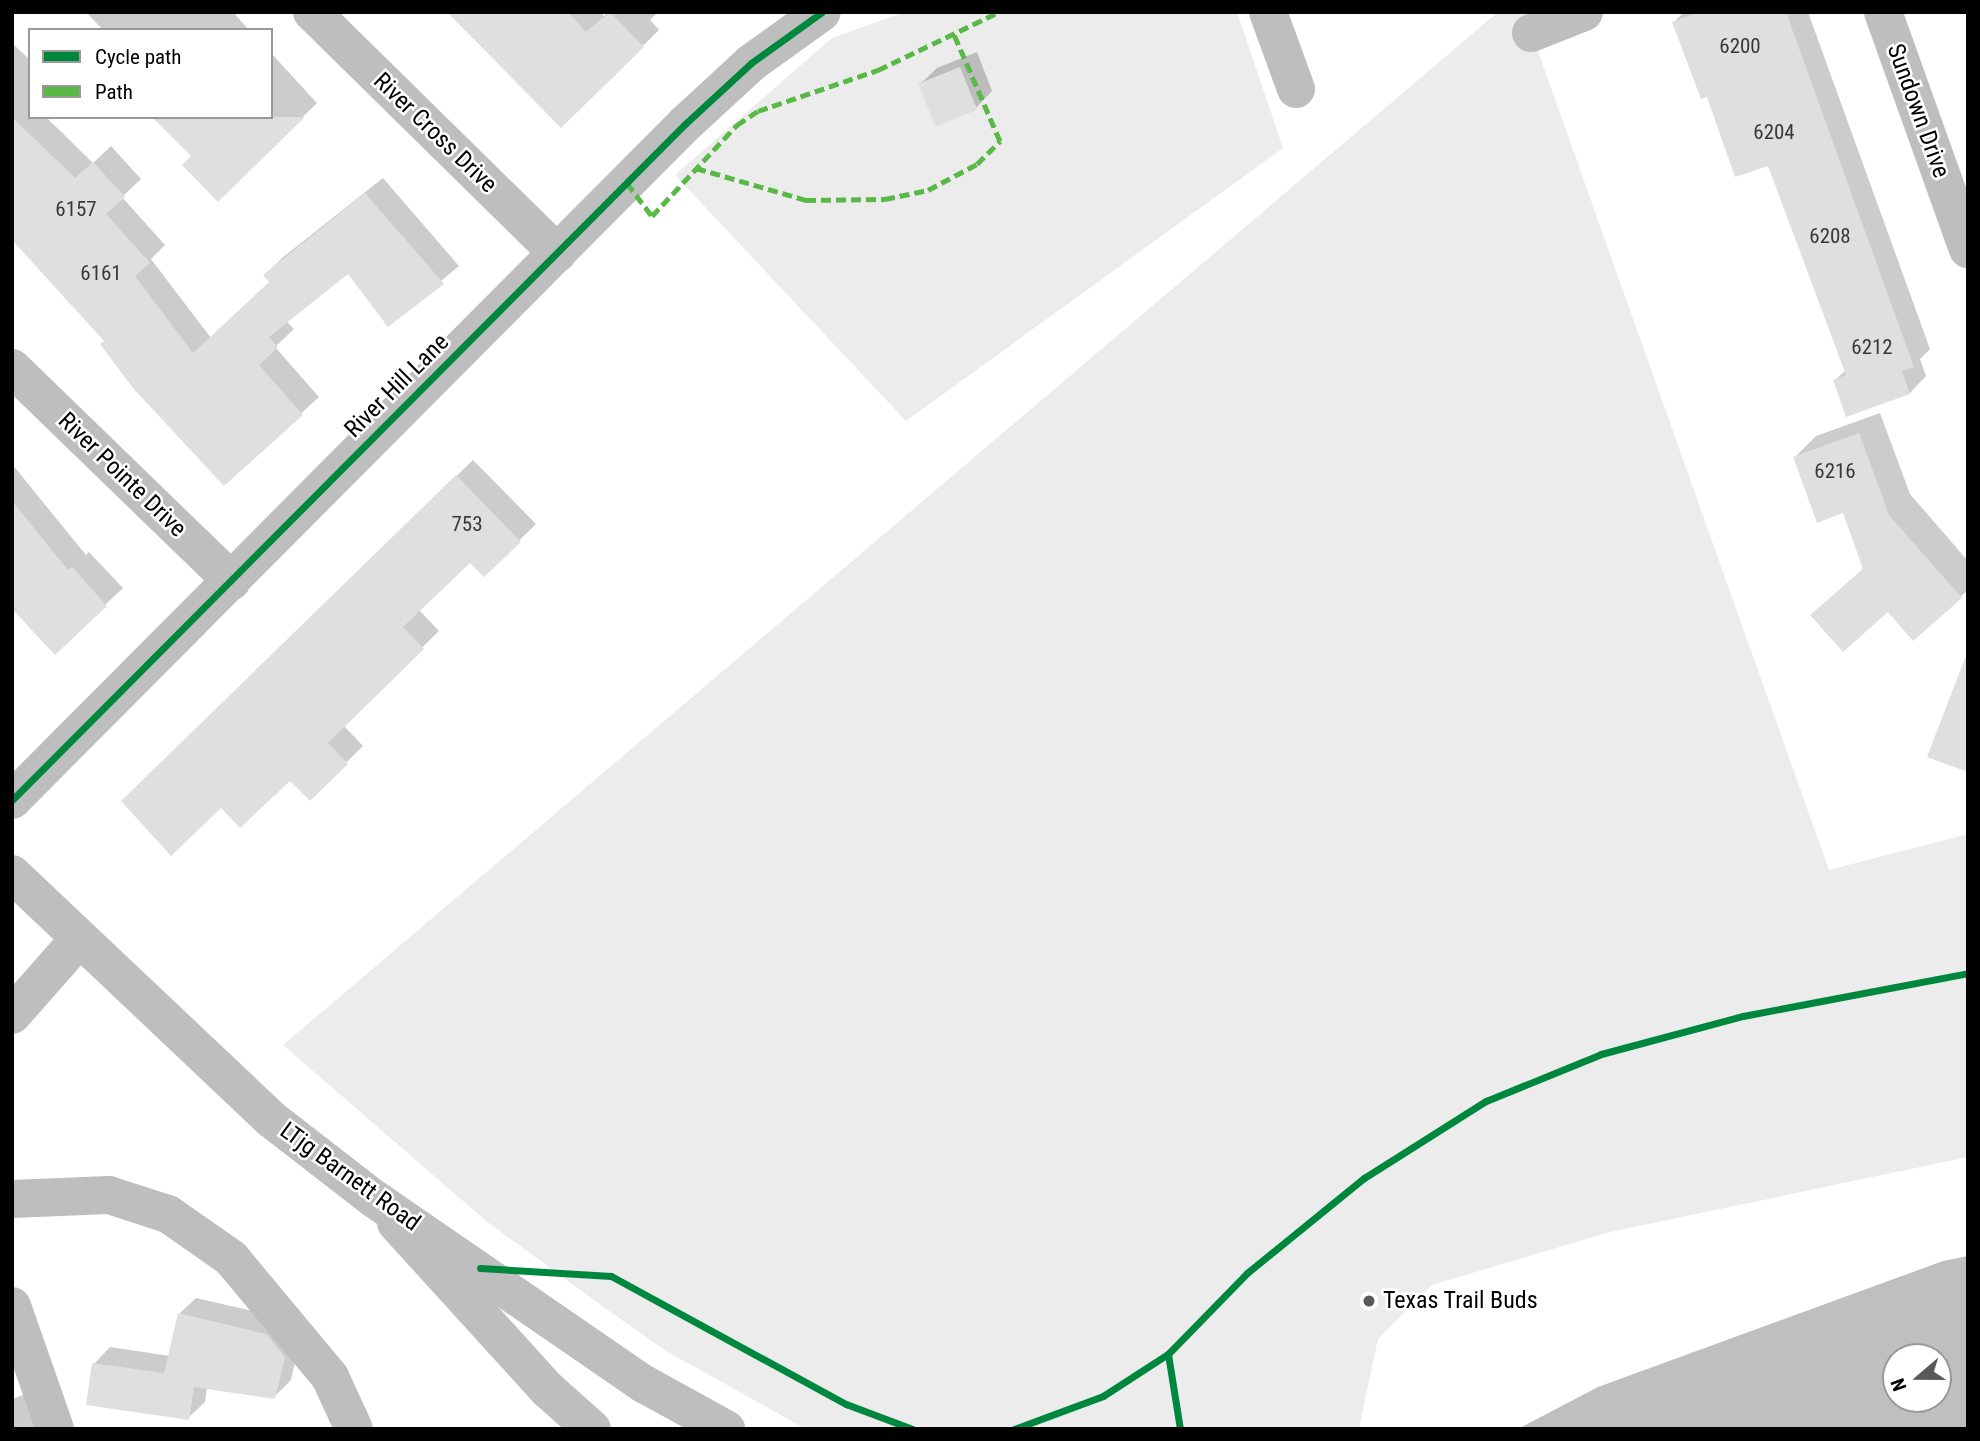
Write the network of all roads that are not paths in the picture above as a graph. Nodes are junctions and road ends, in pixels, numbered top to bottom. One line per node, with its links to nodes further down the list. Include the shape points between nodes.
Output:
1 (312, 12): 9 (street, River Cross Drive)
2 (821, 12): 9 (street, River Hill Lane, via 751,63)
3 (1268, 12): 7 (street)
4 (1584, 12): 6 (street)
5 (1883, 12): 8 (street, Sundown Drive)
6 (1531, 33)
7 (1296, 89)
8 (1968, 249)
9 (557, 253): 11 (street, River Hill Lane)
10 (12, 368): 11 (street, River Pointe Drive)
11 (232, 581): 12 (street, River Hill Lane)
12 (12, 800)
13 (12, 874): 14 (street, LTjg Barnett Road)
14 (79, 939): 15 (street); 16 (street, LTjg Barnett Road, via 271,1119)
15 (12, 1015)
16 (373, 1198): 21 (street, via 547,1389); 22 (street, LTjg Barnett Road, via 644,1384)
17 (12, 1199): 20 (street, via 109,1195 168,1214 231,1258 330,1377)
18 (12, 1306): 19 (street)
19 (55, 1429)
20 (354, 1429)
21 (592, 1429)
22 (726, 1429)

